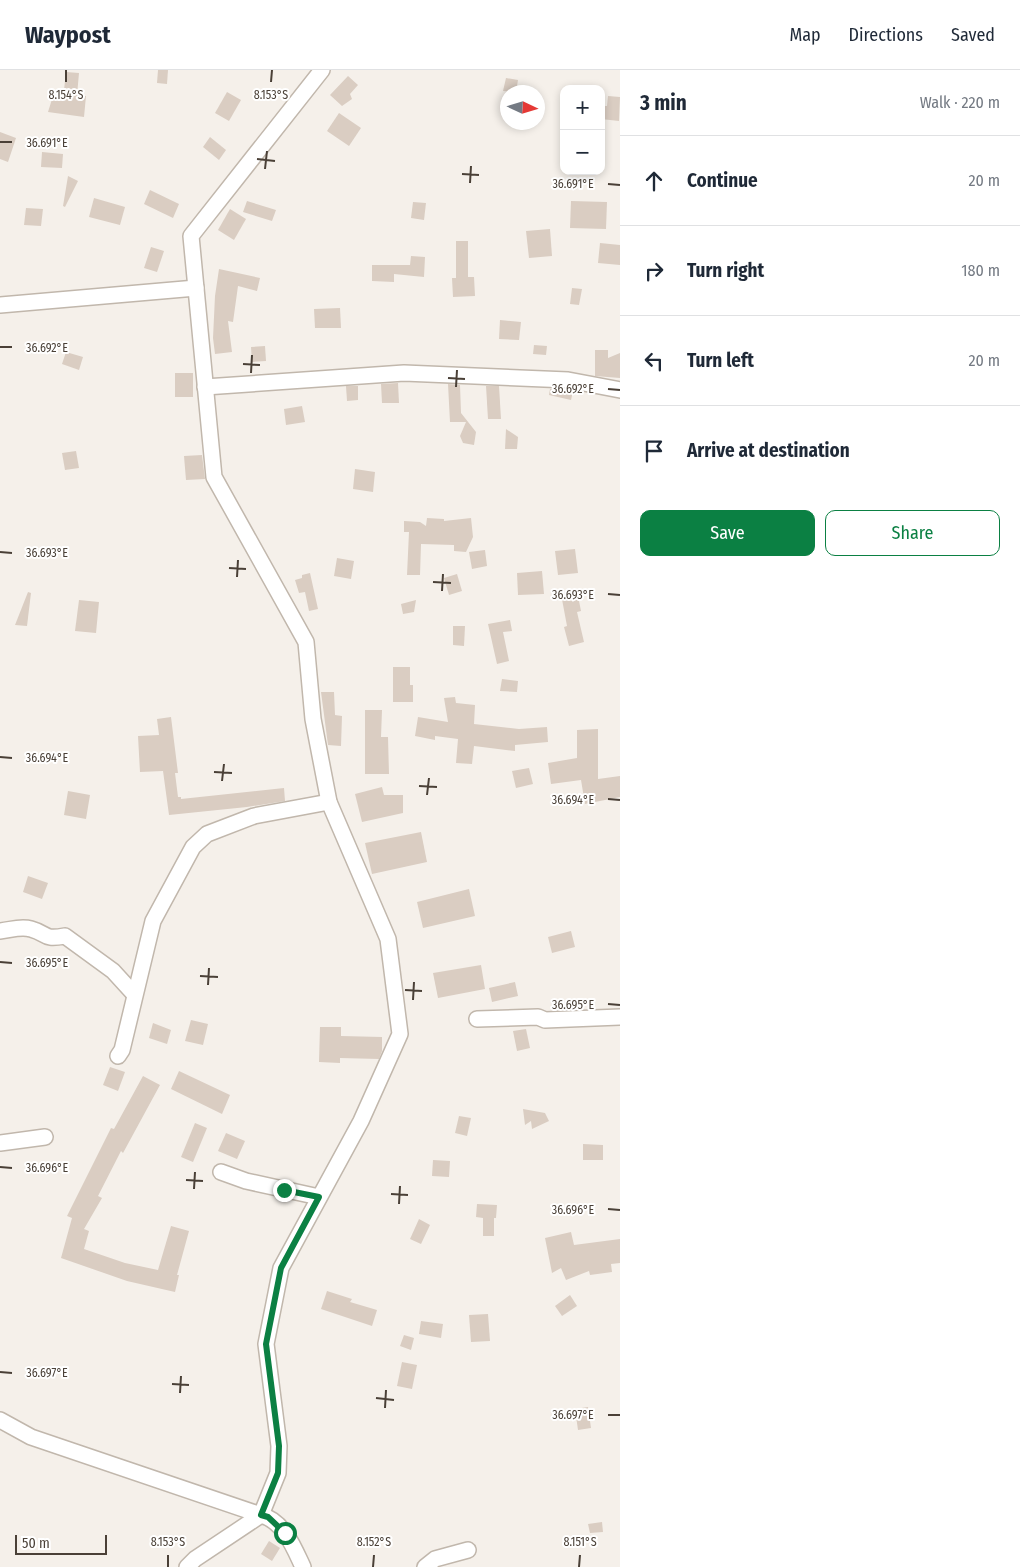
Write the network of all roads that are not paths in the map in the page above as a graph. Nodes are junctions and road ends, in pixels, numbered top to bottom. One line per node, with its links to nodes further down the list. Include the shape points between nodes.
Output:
1 (322, 70): 2 (street, via 191,236)
2 (196, 288): 3 (street); 4 (street)
3 (0, 305)
4 (205, 387): 5 (street, via 404,373 568,380); 6 (street, via 214,477 306,642 314,719)
5 (620, 390)
6 (329, 802): 8 (street, via 254,816 207,834 193,847 153,921); 15 (street, via 388,939 400,1034 360,1121)
7 (0, 931): 8 (street, via 13,927 32,929 50,939 65,936 113,971)
8 (134, 994): 11 (street)
9 (620, 1017): 10 (street)
10 (477, 1019)
11 (118, 1056)
12 (45, 1137): 13 (street)
13 (0, 1143)
14 (221, 1172): 15 (street, via 246,1181)
15 (319, 1197): 17 (street, via 281,1268 266,1344 279,1446 278,1473)
16 (0, 1420): 17 (street, via 31,1437)
17 (261, 1515): 19 (street); 20 (street, via 268,1517 285,1533)
18 (468, 1550): 21 (street, via 435,1559)
19 (187, 1567)
20 (303, 1567)
21 (425, 1567)

